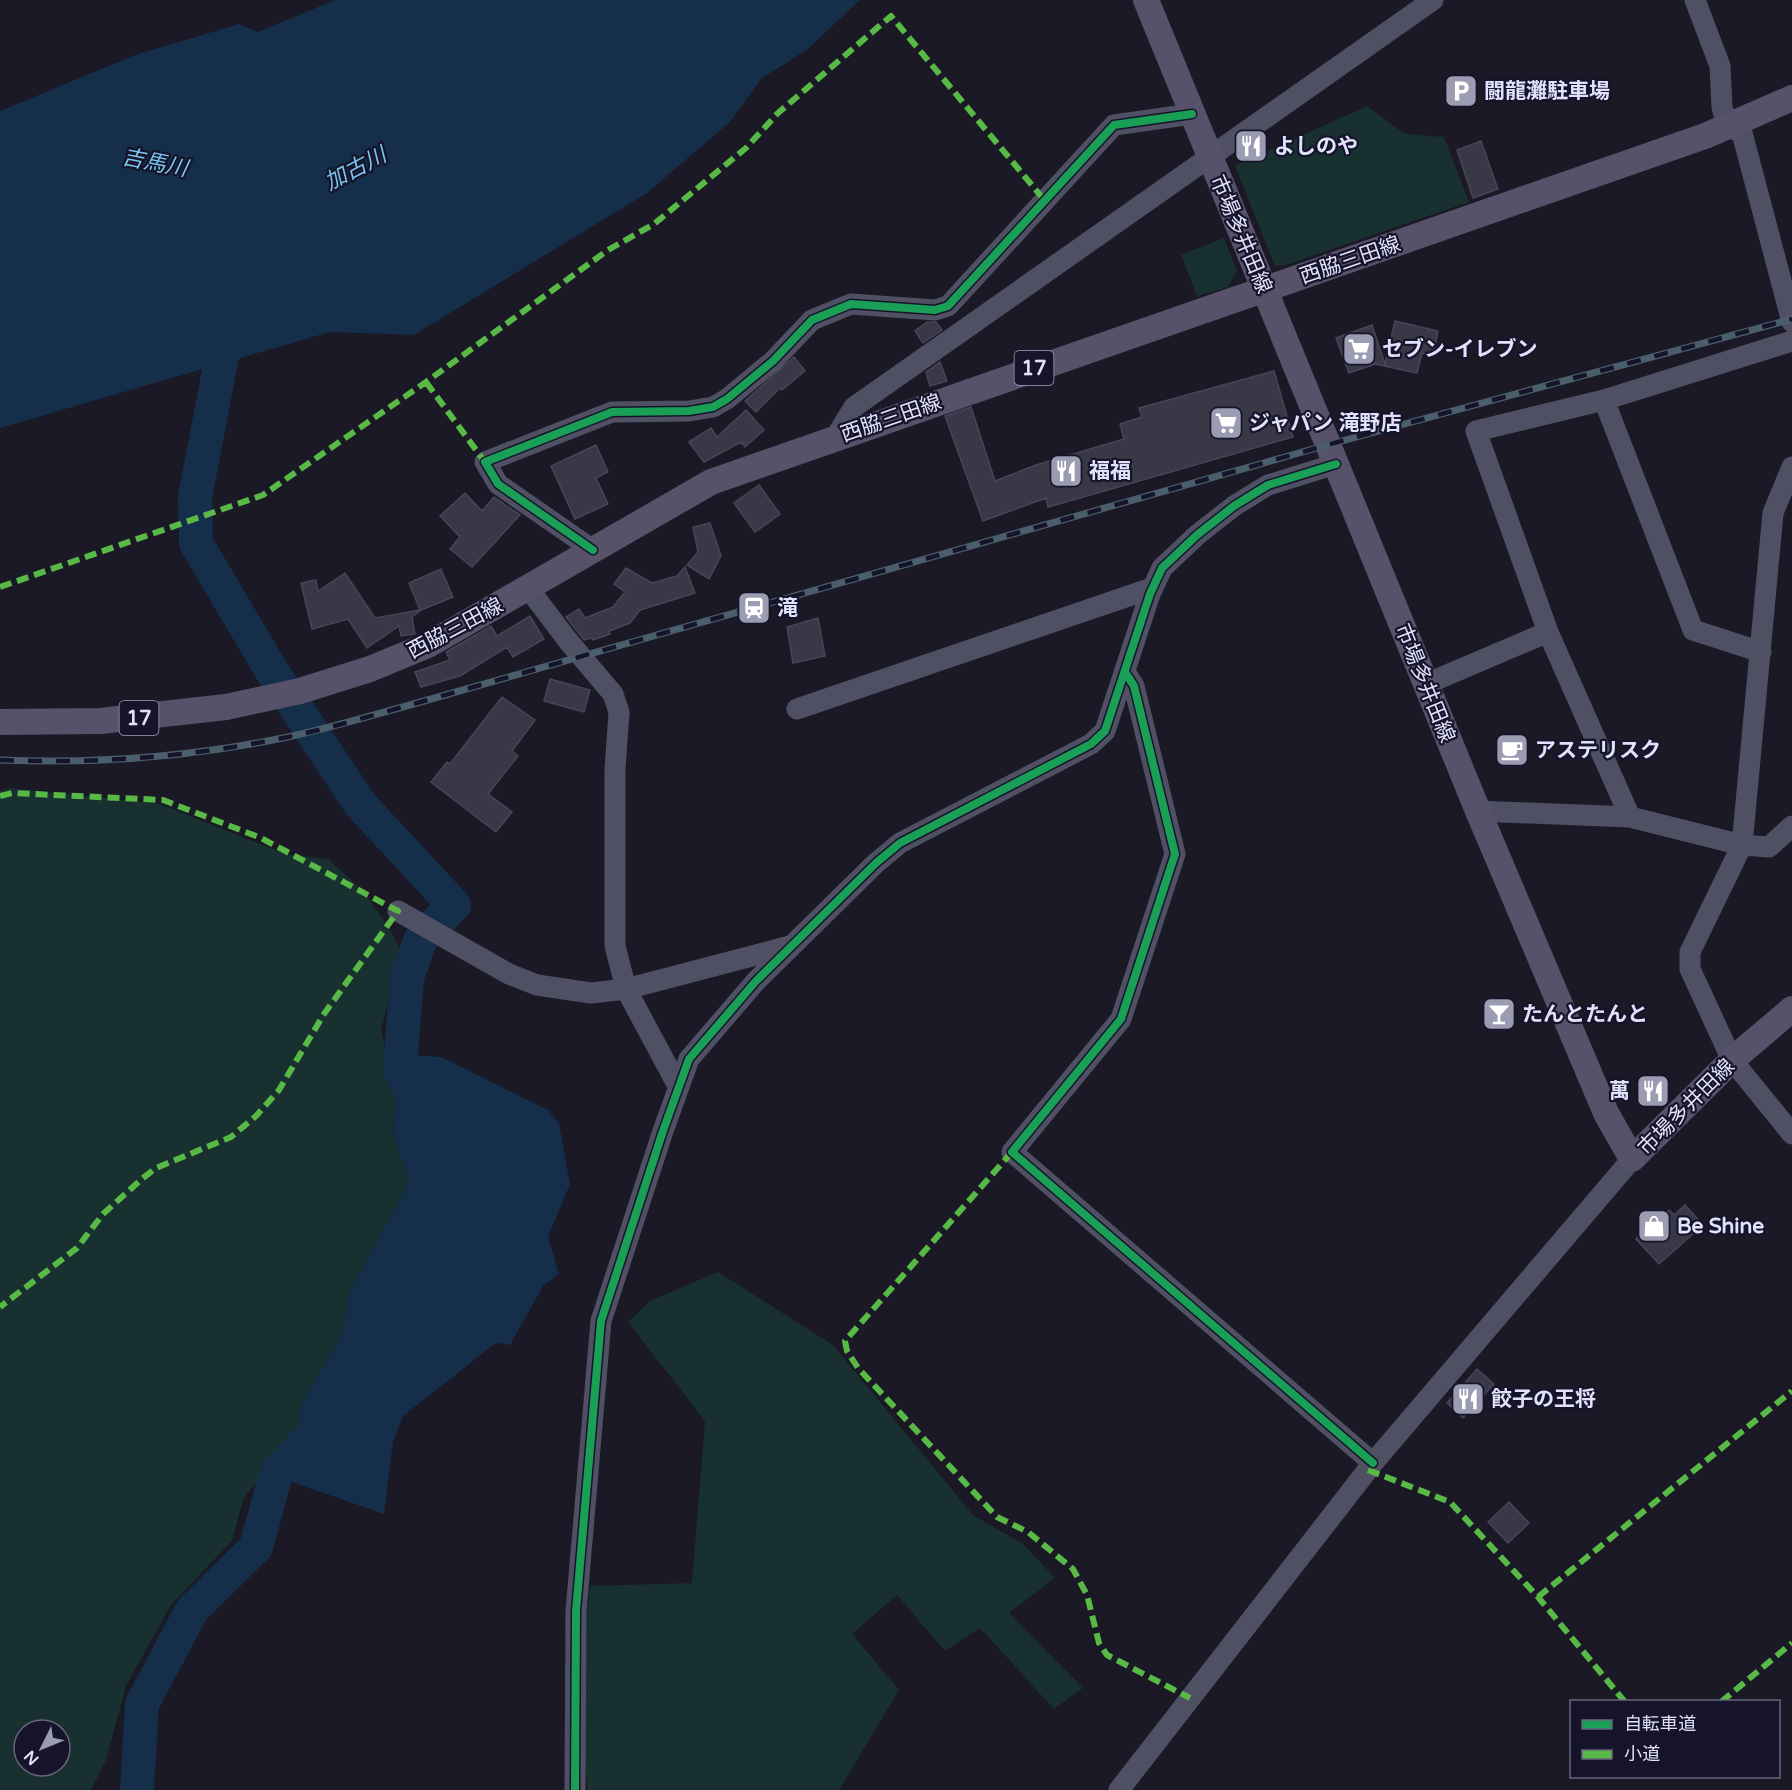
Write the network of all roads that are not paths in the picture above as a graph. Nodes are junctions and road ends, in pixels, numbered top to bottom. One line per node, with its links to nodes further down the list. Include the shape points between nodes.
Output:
1 (1146, 0): 5 (main road, 市場多井田線)
2 (1433, 0): 7 (street)
3 (1695, 0): 6 (street, via 1720,66)
4 (1792, 98): 6 (main road, 西脇三田線 / 17)
5 (1192, 114): 7 (main road, 市場多井田線); 15 (street, via 1114,125 948,306 935,310 851,304 812,320 773,361 713,407 612,412 485,462 498,483)
6 (1727, 126): 8 (main road, 西脇三田線 / 17); 9 (street, via 1742,133)
7 (1209, 158): 8 (main road, 市場多井田線); 12 (street, via 854,406)
8 (1264, 290): 12 (main road, 西脇三田線 / 17); 13 (main road, 市場多井田線)
9 (1792, 322)
10 (1792, 341): 11 (street)
11 (1604, 400): 18 (street, via 1476,431); 19 (street, via 1693,630)
12 (835, 438): 15 (main road, 西脇三田線 / 17, via 711,482)
13 (1336, 464): 17 (street, via 1268,485 1234,506 1162,568); 21 (main road, 市場多井田線)
14 (1792, 467): 19 (street, via 1773,513)
15 (593, 550): 16 (main road, 西脇三田線 / 17)
16 (528, 588): 23 (main road, 西脇三田線 / 17, via 428,645 370,669 288,694 168,716); 30 (street, via 613,694 618,712 615,946)
17 (1152, 588): 20 (street); 22 (street)
18 (1548, 632): 21 (street); 25 (street)
19 (1761, 652): 27 (street)
20 (1125, 672): 29 (street, via 1105,731 1091,744 900,843); 36 (street, via 1134,686 1175,854 1121,1019 1012,1152)
21 (1426, 684): 24 (main road, 市場多井田線)
22 (797, 709)
23 (0, 722)
24 (1478, 811): 25 (street); 35 (main road, 市場多井田線, via 1606,1113)
25 (1630, 818): 27 (street)
26 (1792, 826): 27 (street, via 1769,847)
27 (1742, 845): 32 (street, via 1690,952 1690,969)
28 (398, 911): 30 (street, via 509,974 537,985 591,993)
29 (791, 946): 30 (street); 33 (street, via 690,1059)
30 (626, 989): 33 (street)
31 (1792, 1010): 32 (main road, 市場多井田線)
32 (1732, 1060): 34 (street); 35 (main road, 市場多井田線)
33 (678, 1086): 37 (street, via 601,1322 576,1611)
34 (1792, 1134)
35 (1632, 1159): 36 (street)
36 (1373, 1463): 38 (street)
37 (575, 1790)
38 (1119, 1790)

